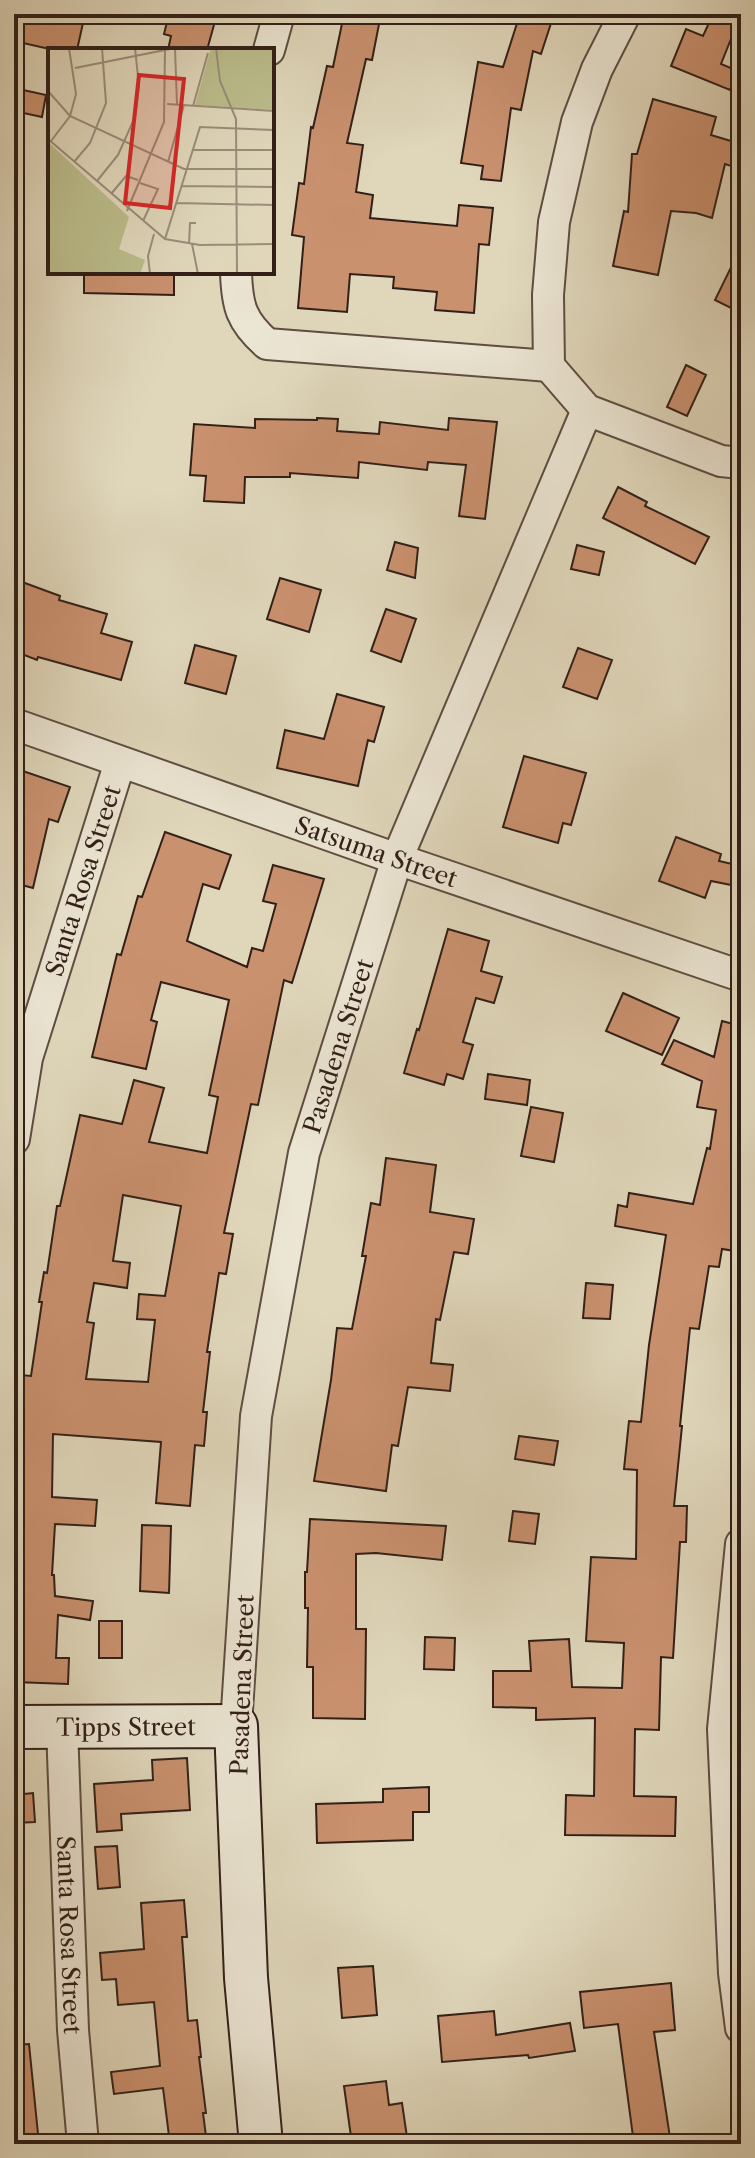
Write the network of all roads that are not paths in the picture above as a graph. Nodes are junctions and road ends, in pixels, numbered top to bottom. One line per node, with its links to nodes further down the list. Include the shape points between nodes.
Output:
1 (279, 14): 3 (street)
2 (625, 14): 5 (street, via 577,122 554,222)
3 (270, 48)
4 (236, 274): 5 (street, via 237,297 248,327 267,344)
5 (549, 366): 6 (street)
6 (587, 410): 7 (street, via 721,461); 10 (street, Pasadena Street)
7 (741, 463)
8 (14, 724): 9 (street, Satsuma Street)
9 (120, 762): 10 (street, Satsuma Street); 12 (street, Santa Rosa Street, via 27,1058)
10 (397, 859): 11 (street, Satsuma Street); 14 (street, Pasadena Street, via 304,1153 256,1416)
11 (741, 976)
12 (14, 1139)
13 (741, 1544): 17 (street, via 723,1729)
14 (236, 1726): 16 (street, Tipps Street); 19 (street, Pasadena Street, via 246,1978)
15 (14, 1727): 16 (street, Tipps Street)
16 (62, 1727): 18 (street, Santa Rosa Street, via 73,2030)
17 (741, 2028)
18 (83, 2144)
19 (261, 2144)

